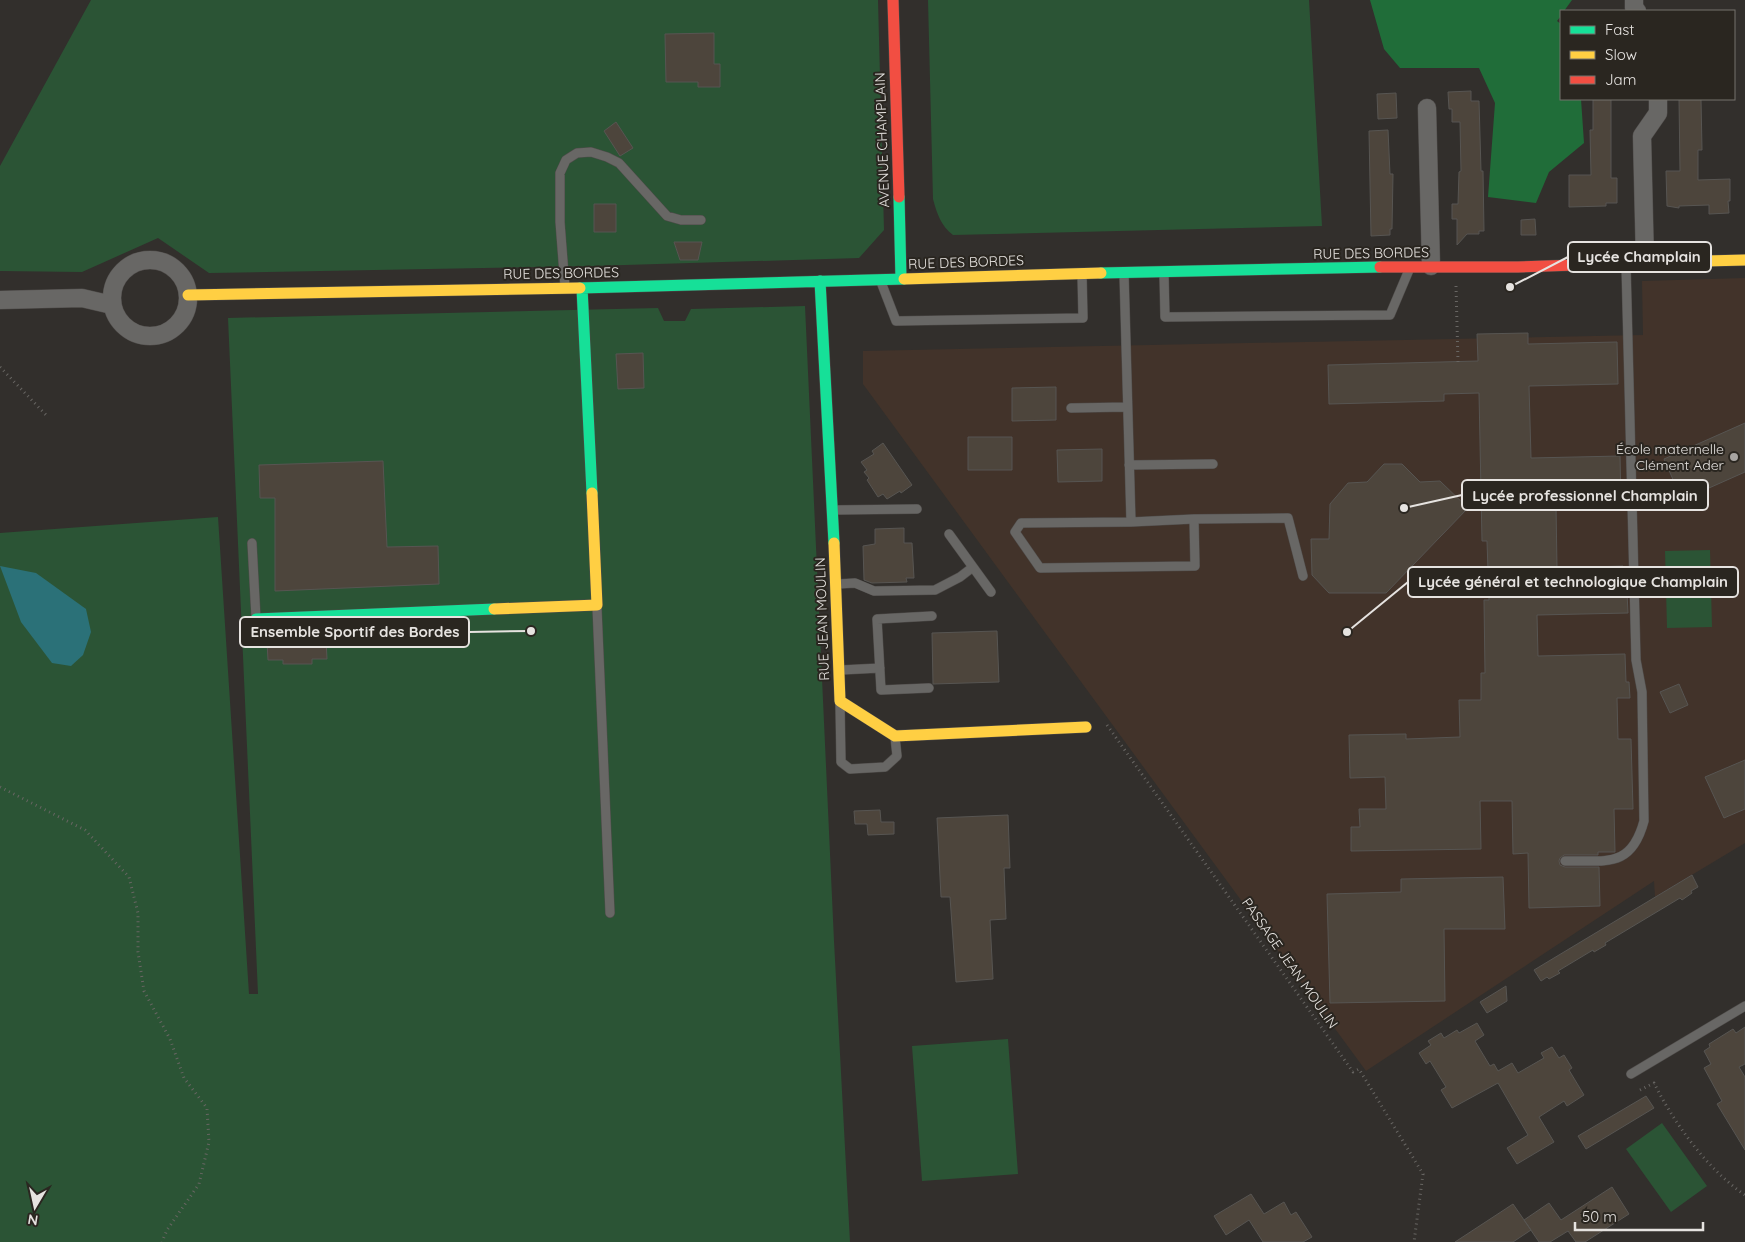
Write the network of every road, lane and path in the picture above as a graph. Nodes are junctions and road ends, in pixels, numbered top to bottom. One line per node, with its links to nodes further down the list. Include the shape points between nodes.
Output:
1 (893, 0): 13 (street, AVENUE CHAMPLAIN)
2 (1658, 100): 6 (street, via 1658,113 1642,136)
3 (1428, 108): 8 (street)
4 (700, 220): 17 (lane, via 668,216 619,163 592,152 577,153 566,160 560,173)
5 (1745, 260): 6 (street, RUE DES BORDES)
6 (1644, 262): 7 (street, RUE DES BORDES)
7 (1626, 263): 8 (street, RUE DES BORDES); 49 (lane, via 1636,660 1642,692 1644,821 1640,835 1624,856 1612,860)
8 (1431, 266): 9 (street, RUE DES BORDES)
9 (1410, 267): 11 (street, RUE DES BORDES); 11 (lane, via 1390,315 1166,317)
10 (1124, 272): 11 (street, RUE DES BORDES); 12 (street, RUE DES BORDES); 24 (lane)
11 (1164, 272)
12 (1082, 274): 13 (street, RUE DES BORDES); 14 (lane, via 1082,318 896,321)
13 (902, 279): 14 (street, RUE DES BORDES)
14 (881, 280): 15 (street, RUE DES BORDES)
15 (820, 281): 18 (street, RUE DES BORDES); 30 (street, RUE JEAN MOULIN)
16 (1456, 283): 22 (path)
17 (564, 287): 18 (street, RUE DES BORDES); 19 (street, RUE DES BORDES)
18 (582, 288): 39 (street)
19 (188, 295): 21 (street, via 180,322 169,332 156,336 134,333 124,326); 21 (street, via 179,274 169,265 145,260 132,264 117,279)
20 (0, 300): 21 (street, via 82,298)
21 (112, 305)
22 (1458, 362)
23 (0, 367): 26 (path)
24 (1128, 407): 25 (lane); 28 (lane)
25 (1070, 408)
26 (48, 417)
27 (1213, 464): 28 (lane)
28 (1129, 465): 32 (lane)
29 (917, 509): 30 (lane)
30 (833, 510): 37 (street, RUE JEAN MOULIN)
31 (1194, 519): 32 (lane); 32 (lane, via 1195,566 1040,568 1015,532 1021,523); 36 (lane, via 1288,518)
32 (1131, 522)
33 (950, 534): 35 (lane)
34 (252, 543): 41 (lane)
35 (974, 567): 37 (lane, via 936,590 874,590 855,583); 38 (lane)
36 (1303, 576)
37 (836, 584): 43 (street, RUE JEAN MOULIN)
38 (992, 592)
39 (597, 605): 41 (street); 50 (lane)
40 (932, 616): 42 (lane, via 877,619)
41 (256, 620)
42 (880, 668): 43 (lane); 44 (lane, via 881,690)
43 (838, 670): 45 (street, RUE JEAN MOULIN)
44 (929, 688)
45 (840, 701): 47 (street); 47 (lane, via 841,762 850,769 885,767 897,756)
46 (1086, 727): 47 (street); 56 (path, PASSAGE JEAN MOULIN, via 1104,722 1353,1072 1360,1069 1423,1174)
47 (895, 736)
48 (0, 787): 55 (path, via 85,830 128,878 138,912 138,952 144,991 170,1039 184,1078 206,1108 209,1142 199,1184)
49 (1565, 862)
50 (610, 912)
51 (1745, 1006): 52 (lane)
52 (1630, 1074)
53 (1640, 1090): 54 (path, via 1654,1083 1690,1141)
54 (1745, 1195)
55 (162, 1242)
56 (1414, 1242)

